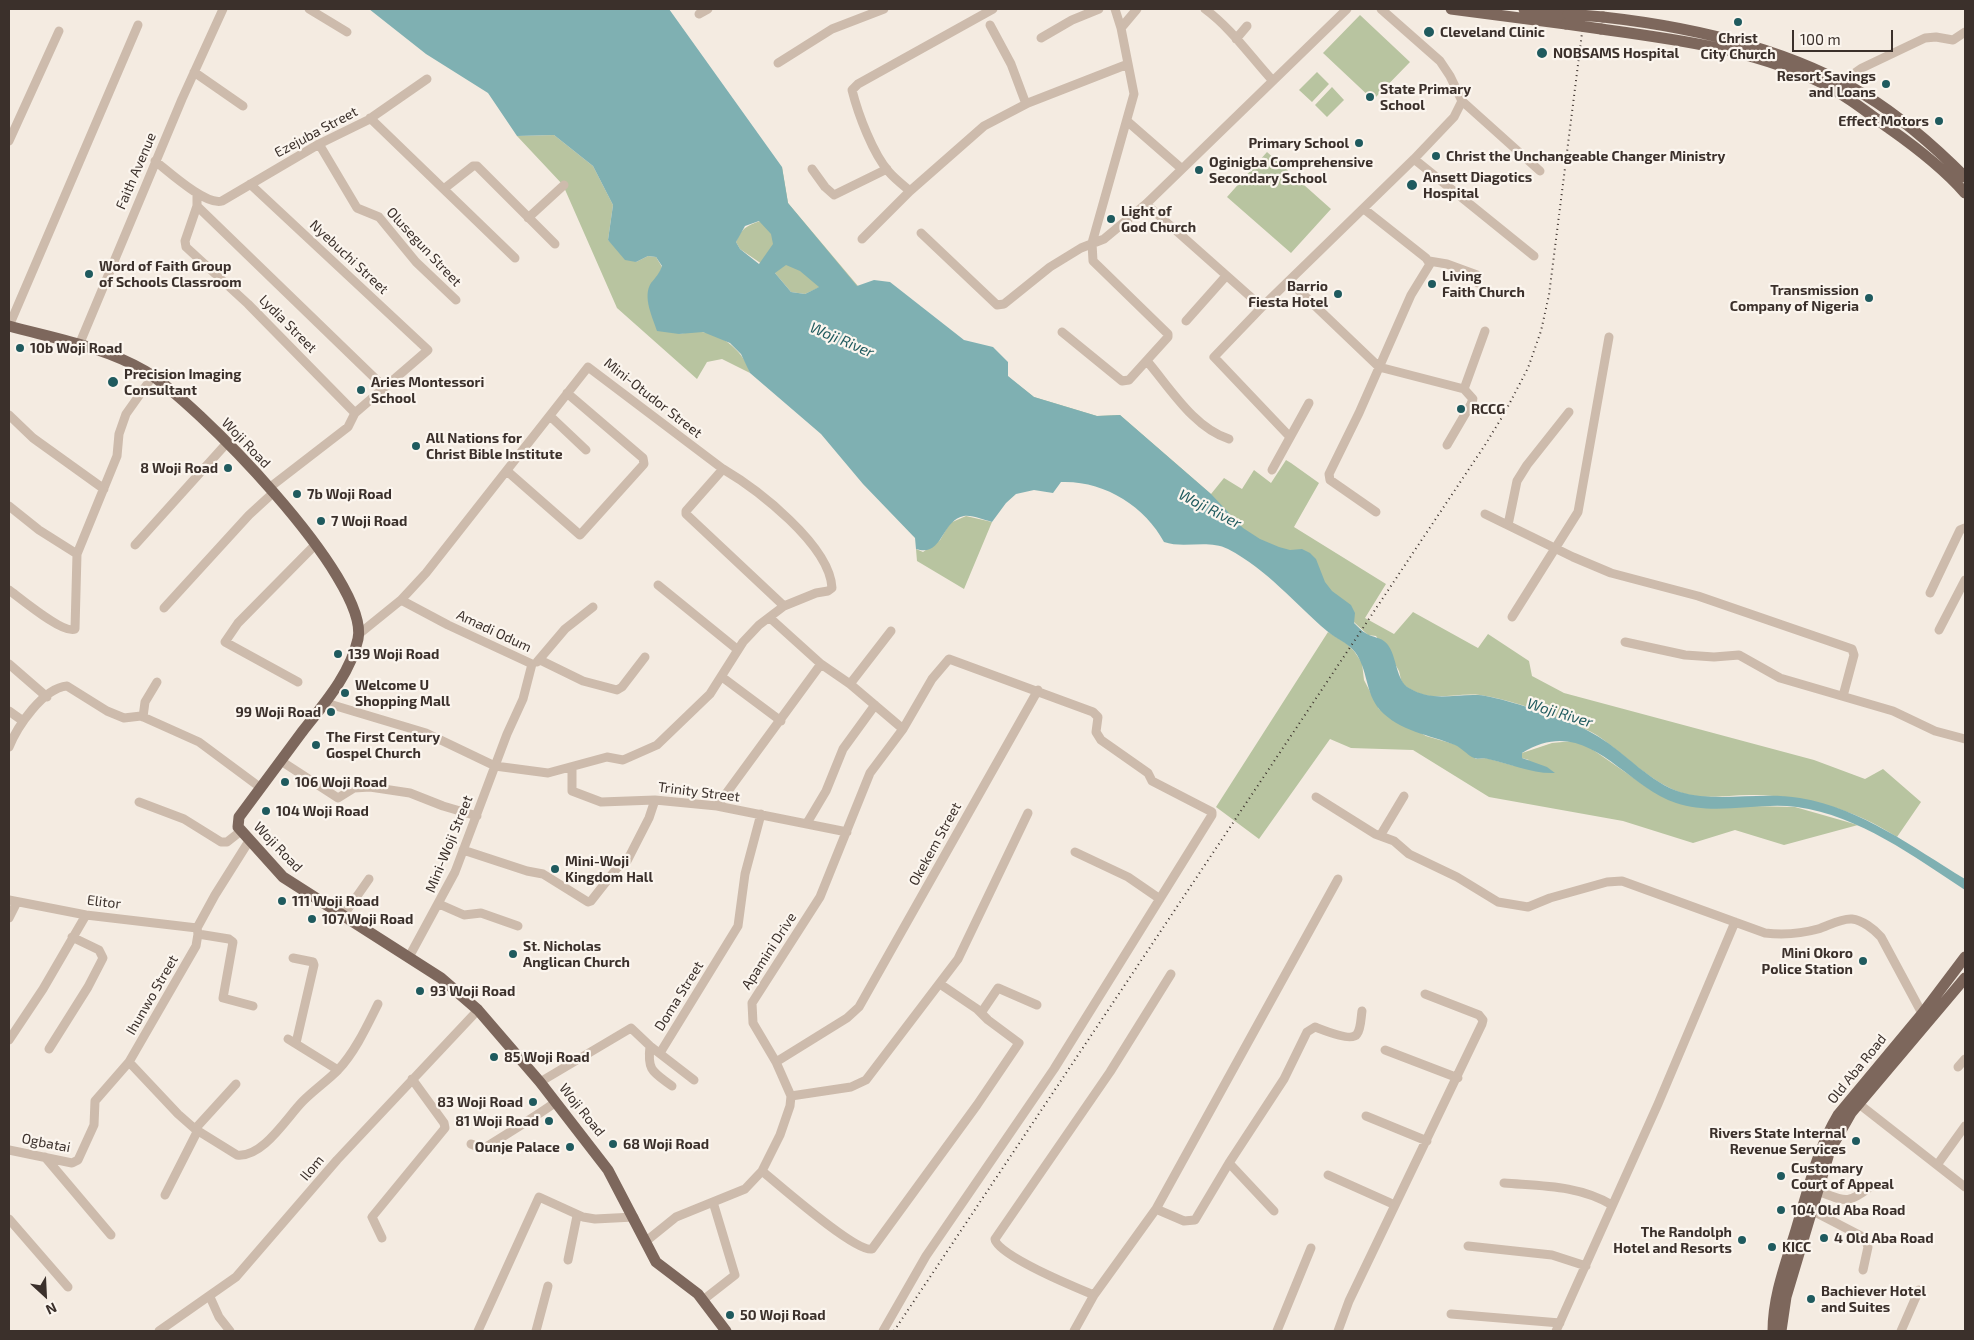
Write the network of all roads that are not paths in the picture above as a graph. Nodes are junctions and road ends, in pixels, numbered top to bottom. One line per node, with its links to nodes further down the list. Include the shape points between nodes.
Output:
1 (223, 9): 27 (street, Faith Avenue)
2 (309, 9): 21 (street)
3 (708, 9): 14 (street)
4 (884, 9): 25 (street, via 832,29)
5 (993, 9): 42 (street, via 852,90 865,132)
6 (1099, 9): 23 (street)
7 (1114, 9): 19 (street)
8 (1137, 9): 19 (street)
9 (1205, 9): 24 (street, via 1230,29)
10 (1347, 9): 29 (street)
11 (1381, 9): 31 (street, via 1440,61)
12 (1451, 9): 15 (main road)
13 (1531, 9): 15 (main road)
14 (700, 14)
15 (1566, 15): 30 (main road, bridge, via 1649,23 1758,48); 50 (main road, bridge, via 1601,29 1722,50 1770,63 1817,81 1840,93 1909,142 1938,165)
16 (138, 25): 68 (street)
17 (990, 25): 32 (street, via 1006,53)
18 (1247, 26): 24 (street)
19 (1121, 28): 26 (street)
20 (59, 31): 36 (street)
21 (347, 32)
22 (1963, 37): 30 (street, via 1953,40 1925,38 1862,68)
23 (1041, 38)
24 (1236, 39): 29 (street)
25 (778, 63)
26 (1128, 64): 32 (street); 35 (street, via 1134,94)
27 (194, 72): 33 (street); 39 (street, Faith Avenue)
28 (427, 78): 34 (street)
29 (1274, 81): 41 (street)
30 (1842, 82): 44 (main road, via 1866,96 1945,156)
31 (1462, 101): 38 (street, via 1454,117); 43 (street)
32 (1026, 104): 48 (street, via 981,128)
33 (243, 106)
34 (370, 118): 37 (street, Ezejuba Street); 47 (street, Ezejuba Street)
35 (1127, 121): 41 (street); 57 (street)
36 (9, 142)
37 (319, 144): 45 (street, Ezejuba Street); 65 (street, Olusegun Street, via 357,208 379,217 416,262)
38 (1414, 159): 53 (street); 59 (street)
39 (155, 161): 49 (street, Ezejuba Street); 72 (street, Faith Avenue)
40 (812, 169): 42 (street, via 834,195)
41 (1182, 169): 51 (street)
42 (887, 170): 48 (street)
43 (1540, 171)
44 (1965, 176)
45 (250, 184): 49 (street, Ezejuba Street, via 218,202); 76 (street, Nyebuchi Street, via 427,348 428,352)
46 (564, 185): 54 (street)
47 (445, 188): 54 (street, via 475,165); 60 (street, Ezejuba Street)
48 (910, 190): 56 (street)
49 (197, 193): 52 (street)
50 (1965, 193)
51 (1146, 204): 57 (street, via 1104,239); 62 (street)
52 (197, 206): 76 (street); 81 (street, Lydia Street, via 186,247 248,304)
53 (1364, 209): 61 (street); 63 (street)
54 (528, 218): 58 (street)
55 (921, 233): 57 (street, via 1000,306 1050,267)
56 (862, 239)
57 (1092, 243): 73 (street, via 1093,261 1168,334)
58 (555, 244)
59 (1534, 256)
60 (515, 258)
61 (1429, 260): 64 (street, via 1477,275); 74 (street, via 1430,264 1411,295)
62 (1226, 276): 66 (street); 67 (street)
63 (1289, 281): 66 (street); 74 (street)
64 (1478, 282)
65 (456, 300)
66 (1262, 307): 84 (street, via 1216,354 1215,360)
67 (1186, 321)
68 (9, 326): 72 (main road, Woji Road)
69 (1485, 331): 77 (street)
70 (1062, 332): 73 (street, via 1122,382 1129,380)
71 (1609, 337): 101 (street, via 1579,508)
72 (79, 345): 75 (main road, Woji Road, via 123,360)
73 (1147, 361): 85 (street, via 1205,426)
74 (1379, 367): 77 (street); 95 (street, via 1328,478)
75 (153, 376): 86 (main road, Woji Road); 92 (street, via 126,414)
76 (384, 387): 81 (street)
77 (1464, 389): 87 (street, via 1473,399)
78 (567, 394): 83 (street, Mini-Otudor Street); 89 (street, Mini-Otudor Street, via 585,368 591,367); 91 (street, via 644,462 582,534 577,534)
79 (1309, 403): 84 (street)
80 (1569, 412): 97 (street, via 1517,481)
81 (355, 413): 93 (street, via 348,427)
82 (9, 415): 92 (street, via 33,438)
83 (550, 416): 88 (street); 91 (street, Mini-Otudor Street)
84 (1290, 437): 90 (street)
85 (1229, 439)
86 (226, 444): 93 (main road, Woji Road); 100 (street)
87 (1447, 445)
88 (586, 450)
89 (723, 469): 108 (street, via 686,514); 108 (street, Mini-Otudor Street, via 746,483 808,538 819,552 832,588)
90 (1272, 470)
91 (507, 471): 107 (street, Mini-Otudor Street)
92 (104, 489): 102 (street)
93 (271, 490): 99 (main road, Woji Road); 110 (street)
94 (9, 506): 102 (street)
95 (1376, 512)
96 (1485, 514): 97 (street)
97 (1508, 525): 101 (street)
98 (1965, 528): 106 (street, via 1960,530)
99 (316, 544): 115 (main road, Woji Road, via 346,590); 124 (street, via 238,623 225,642)
100 (134, 546)
101 (1556, 548): 111 (street); 128 (street, via 1611,573 1698,596 1852,649 1854,654)
102 (77, 554): 105 (street, via 77,623 72,631 59,626)
103 (1965, 580): 113 (street)
104 (658, 585): 117 (street)
105 (9, 590)
106 (1930, 593)
107 (401, 600): 115 (street, Mini-Otudor Street); 119 (street, Amadi Odum, via 448,625)
108 (784, 606): 112 (street, Mini-Otudor Street)
109 (593, 607): 119 (street, via 566,629)
110 (164, 608)
111 (1512, 616)
112 (770, 618): 117 (street, Mini-Otudor Street, via 759,625); 121 (street)
113 (1940, 630)
114 (891, 631): 125 (street)
115 (359, 634): 129 (main road, Woji Road, via 349,661)
116 (1625, 642): 128 (street, via 1685,655 1739,655 1780,678)
117 (738, 650): 122 (street, Mini-Otudor Street)
118 (645, 657): 119 (street, via 622,688 617,690 583,681)
119 (536, 662): 139 (street, Amadi Odum)
120 (9, 664): 127 (street)
121 (821, 664): 125 (street); 134 (street)
122 (722, 677): 134 (street); 140 (street, Mini-Otudor Street, via 710,694 657,745 623,760 607,757)
123 (157, 682): 132 (street, via 144,702)
124 (298, 682)
125 (850, 684): 130 (street)
126 (1038, 690): 135 (street, Apamini Drive, via 950,658 924,690); 159 (street, via 1093,712 1098,717 1096,732 1101,740 1148,773 1152,781 1212,812 1211,819); 190 (street, Okekem Street, via 859,1007 847,1018)
127 (47, 696): 132 (street, via 67,686 106,711 119,716); 133 (street)
128 (1843, 696): 136 (street)
129 (326, 703): 138 (main road, Woji Road); 139 (street, Mini-Otudor Street, via 426,733)
130 (875, 705): 135 (street); 150 (street, via 843,749 826,791)
131 (9, 711): 133 (street)
132 (143, 717): 141 (street, via 200,742)
133 (23, 721): 137 (street)
134 (781, 721): 146 (street)
135 (903, 729): 152 (street, Apamini Drive, via 866,780)
136 (1965, 739)
137 (9, 747)
138 (281, 761): 141 (main road, Woji Road); 149 (street, via 338,798 354,788 410,793)
139 (495, 766): 140 (street, Mini-Otudor Street, via 537,773); 149 (street, Mini-Woji Street)
140 (572, 767): 144 (street, Trinity Street, via 572,791 592,800)
141 (261, 788): 151 (main road, Woji Road, via 239,817)
142 (1316, 796): 153 (street)
143 (1404, 796): 153 (street)
144 (655, 800): 146 (street, Trinity Street); 155 (street, via 627,861 588,902 543,874)
145 (139, 802): 151 (street, via 184,819 221,842 227,842)
146 (717, 806): 148 (street, Trinity Street)
147 (1028, 813): 174 (street, via 961,954)
148 (761, 814): 150 (street, Trinity Street); 187 (street, Doma Street, via 745,874 738,926)
149 (477, 816): 155 (street, Mini-Woji Street)
150 (807, 823): 152 (street, Trinity Street)
151 (240, 831): 154 (main road, Woji Road)
152 (847, 832): 190 (street, Apamini Drive, via 814,908 752,1003 753,1023)
153 (1380, 836): 165 (street, via 1457,877 1491,900 1510,905 1528,907 1607,882 1622,881)
154 (249, 841): 163 (main road, Woji Road, via 283,876); 167 (street, Ihunwo Street, via 214,894)
155 (463, 850): 161 (street, Mini-Woji Street)
156 (1075, 852): 159 (street, via 1128,877)
157 (369, 879): 163 (street)
158 (1338, 879): 222 (street)
159 (1160, 899): 249 (street, via 1054,1069 926,1256)
160 (13, 901): 162 (street, Elitor); 164 (street)
161 (439, 904): 166 (street, via 464,915 481,913); 169 (street, Mini-Woji Street)
162 (86, 915): 167 (street, Elitor); 168 (street)
163 (343, 916): 169 (main road, Woji Road)
164 (9, 918)
165 (1735, 922): 182 (street, via 1765,933 1785,935 1819,929 1847,919 1856,920 1881,937); 221 (street)
166 (518, 926)
167 (197, 931): 178 (street, Elitor, via 233,942 224,998); 189 (street, Ihunwo Street, via 196,946)
168 (72, 937): 183 (street); 185 (street, via 99,950 103,958)
169 (409, 957): 179 (main road, Woji Road, via 451,985)
170 (1965, 957): 182 (main road, Old Aba Road)
171 (293, 958): 192 (street, via 314,965 292,1041)
172 (1171, 974): 239 (street, via 1110,1072 996,1239 999,1247 1039,1271)
173 (1965, 978): 182 (main road, Old Aba Road)
174 (940, 984): 181 (street); 199 (street, via 866,1080 851,1087)
175 (1425, 994): 193 (street, via 1479,1015 1483,1020)
176 (378, 1004): 192 (street)
177 (1037, 1005): 181 (street, via 998,988)
178 (253, 1006)
179 (478, 1010): 194 (street, Ilom); 196 (main road, Woji Road)
180 (1362, 1011): 210 (street, via 1355,1037 1315,1027 1307,1032 1284,1079)
181 (981, 1013): 212 (street, via 1017,1040 1018,1047 872,1249 861,1248 831,1227)
182 (1925, 1018): 201 (main road, Old Aba Road); 253 (main road, Old Aba Road, via 1849,1102 1831,1128 1819,1154 1779,1288)
183 (9, 1040)
184 (650, 1046): 187 (street, Doma Street); 196 (street, Doma Street, via 633,1029 627,1028); 198 (street, via 650,1068)
185 (49, 1049)
186 (1385, 1050): 193 (street)
187 (660, 1053): 195 (street)
188 (1965, 1059): 191 (street)
189 (129, 1062): 204 (street); 209 (street, Ihunwo Street, via 95,1101 94,1125)
190 (776, 1062): 199 (street, Apamini Drive)
191 (1958, 1067)
192 (338, 1070): 204 (street, via 302,1102 268,1140 244,1156 237,1155)
193 (1458, 1078): 205 (street)
194 (412, 1079): 229 (street, via 445,1128 372,1218); 240 (street, Ilom, via 336,1160 236,1277)
195 (694, 1080)
196 (540, 1082): 200 (main road, Woji Road)
197 (236, 1084): 204 (street)
198 (672, 1086)
199 (791, 1096): 212 (street, via 780,1135)
200 (556, 1102): 206 (street, via 533,1120 483,1149); 226 (main road, Woji Road, via 608,1170)
201 (1859, 1104): 211 (street); 217 (main road, Old Aba Road, via 1842,1126 1830,1150)
202 (1366, 1116): 205 (street)
203 (1965, 1126): 211 (street)
204 (196, 1129): 218 (street)
205 (1427, 1141): 220 (street)
206 (470, 1144)
207 (9, 1150): 208 (street, Ogbatai)
208 (45, 1157): 209 (street, Ogbatai, via 72,1163); 228 (street)
209 (78, 1160)
210 (1229, 1163): 222 (street, via 1195,1220 1184,1221); 224 (street)
211 (1937, 1165): 216 (street)
212 (762, 1171): 219 (street, via 745,1188)
213 (1328, 1175): 220 (street)
214 (1504, 1183): 221 (street, via 1575,1190)
215 (1870, 1187): 217 (street, via 1857,1198 1848,1200)
216 (1965, 1187)
217 (1817, 1191): 223 (main road, Old Aba Road)
218 (165, 1195)
219 (713, 1202): 230 (street, via 676,1217); 241 (street, via 735,1276)
220 (1395, 1205): 252 (street)
221 (1612, 1205): 234 (street)
222 (1156, 1209): 239 (street)
223 (1812, 1210): 235 (street, via 1865,1238 1868,1247); 254 (main road, Old Aba Road, via 1786,1297)
224 (1274, 1211)
225 (577, 1216): 226 (street, via 595,1219); 233 (street); 246 (street, via 543,1198 536,1200)
226 (634, 1217): 230 (main road, Woji Road)
227 (9, 1219): 237 (street)
228 (112, 1235)
229 (382, 1238)
230 (645, 1242): 241 (main road, Woji Road, via 656,1262)
231 (1468, 1246): 234 (street, via 1552,1255)
232 (1311, 1248): 251 (street)
233 (568, 1260)
234 (1586, 1266): 243 (street)
235 (1863, 1270)
236 (548, 1286): 247 (street)
237 (68, 1287)
238 (1919, 1290): 255 (street)
239 (1094, 1295): 250 (street)
240 (210, 1297): 244 (street, Ilom); 245 (street)
241 (703, 1300): 248 (main road, Woji Road)
242 (1451, 1314): 243 (street)
243 (1558, 1327)
244 (159, 1331)
245 (230, 1331)
246 (478, 1331)
247 (536, 1331)
248 (726, 1331)
249 (883, 1331)
250 (1074, 1331)
251 (1277, 1331)
252 (1338, 1331)
253 (1773, 1331)
254 (1781, 1331)
255 (1902, 1331)

